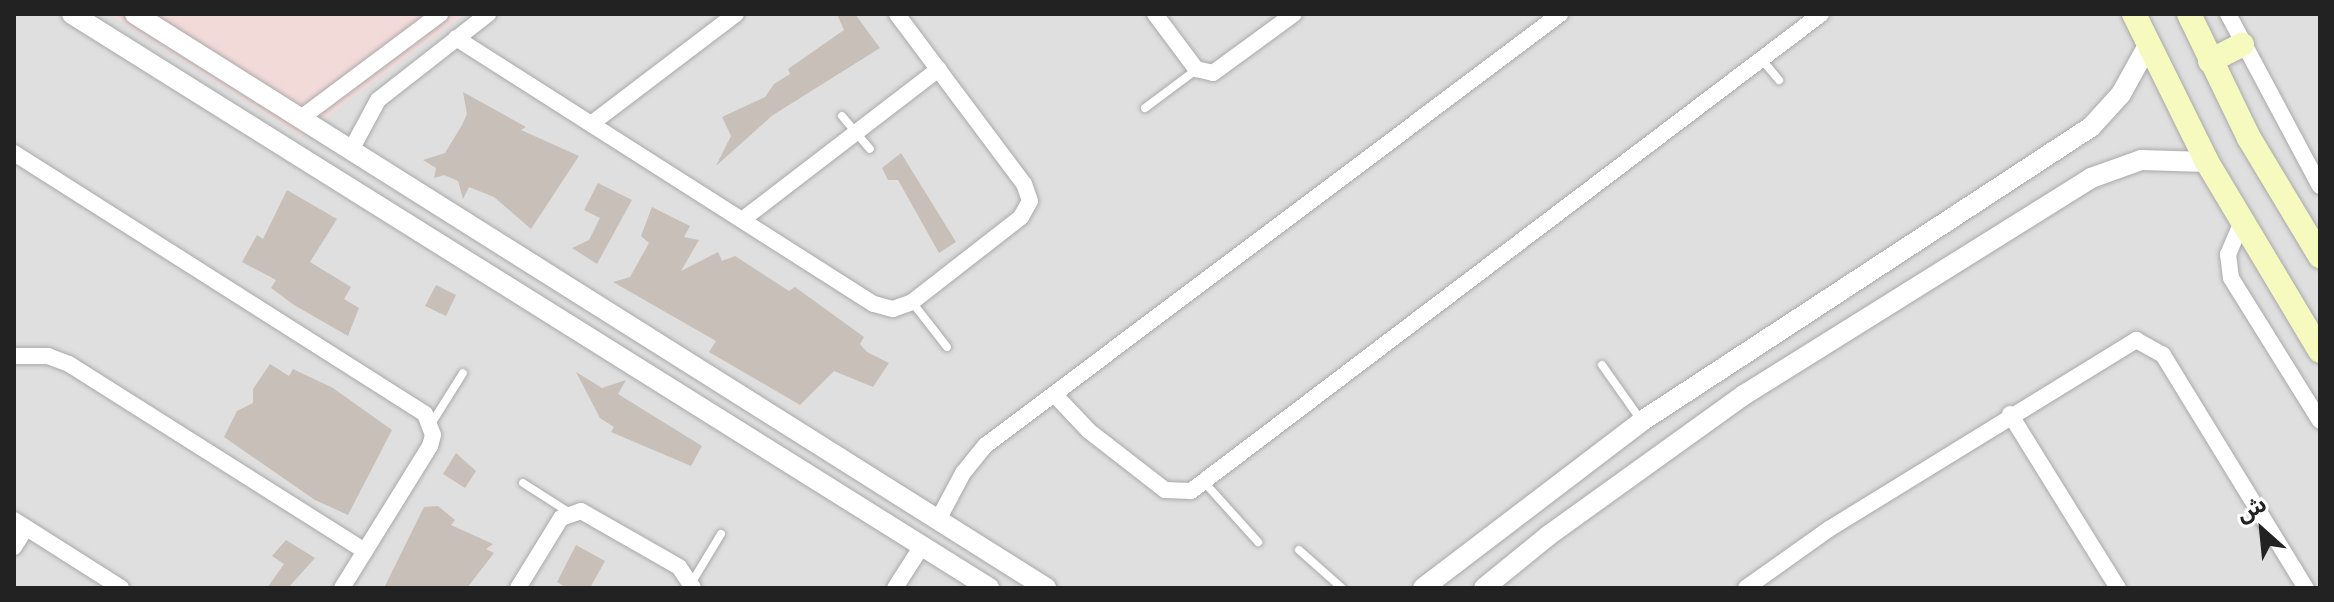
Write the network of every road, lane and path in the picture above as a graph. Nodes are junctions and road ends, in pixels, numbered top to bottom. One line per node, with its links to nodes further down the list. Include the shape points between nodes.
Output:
1 (72, 14): 23 (street)
2 (135, 14): 17 (street)
3 (440, 14): 26 (street)
4 (488, 14): 14 (street)
5 (736, 14): 27 (street)
6 (897, 14): 20 (street)
7 (1155, 14): 21 (street)
8 (1294, 14): 21 (street, via 1221,70)
9 (1821, 14): 18 (street)
10 (2134, 14): 16 (main road)
11 (2189, 14): 19 (main road)
12 (2228, 14): 15 (street)
13 (1556, 15): 45 (street)
14 (456, 38): 27 (street); 30 (street, via 378,100)
15 (2242, 45): 19 (main road); 33 (street)
16 (2147, 47): 32 (main road); 47 (street, via 2121,94 2091,127)
17 (197, 53): 23 (street); 26 (street)
18 (1763, 61): 22 (lane); 52 (street)
19 (2210, 61): 38 (main road)
20 (939, 69): 28 (street); 39 (street, via 1024,184 1030,201 1021,217)
21 (1196, 69): 24 (lane)
22 (1779, 80)
23 (180, 83): 37 (street)
24 (1145, 108)
25 (842, 116): 28 (lane)
26 (301, 118): 30 (street)
27 (591, 124): 35 (street)
28 (856, 133): 29 (lane); 35 (street)
29 (870, 149)
30 (351, 150): 34 (street)
31 (14, 153): 49 (street, via 416,408)
32 (2207, 162): 36 (main road); 72 (street, via 2141,160 2091,178 1744,395)
33 (2320, 186)
34 (462, 220): 37 (street); 50 (street)
35 (742, 220): 39 (street, via 874,304 893,309)
36 (2241, 224): 41 (main road); 48 (street, via 2228,254 2231,278)
37 (444, 248): 51 (street)
38 (2320, 256)
39 (912, 302): 40 (lane)
40 (947, 347)
41 (2320, 351)
42 (14, 356): 62 (street, via 48,356 69,364)
43 (1602, 365): 47 (lane)
44 (463, 373): 49 (lane)
45 (1054, 394): 52 (street, via 1089,431 1165,490 1184,494); 55 (street, via 977,453)
46 (2010, 414): 73 (street); 74 (street); 75 (street, via 2125,342 2156,347)
47 (1642, 421): 71 (street)
48 (2320, 421)
49 (431, 424): 62 (street, via 430,446)
50 (813, 441): 51 (street); 55 (street)
51 (797, 469): 59 (street)
52 (1204, 482): 58 (lane)
53 (523, 483): 54 (lane)
54 (571, 513): 63 (street, via 591,514 679,567); 66 (street, via 555,526)
55 (938, 520): 69 (street)
56 (20, 524): 60 (street); 64 (street)
57 (721, 534): 63 (lane)
58 (1258, 542)
59 (922, 546): 67 (street); 68 (street)
60 (14, 547)
61 (1299, 550): 70 (lane)
62 (365, 551): 65 (street)
63 (692, 585)
64 (121, 588)
65 (342, 588)
66 (518, 588)
67 (895, 588)
68 (989, 588)
69 (1046, 588)
70 (1342, 588)
71 (1423, 588)
72 (1484, 588)
73 (1746, 588)
74 (2118, 588)
75 (2306, 588)

